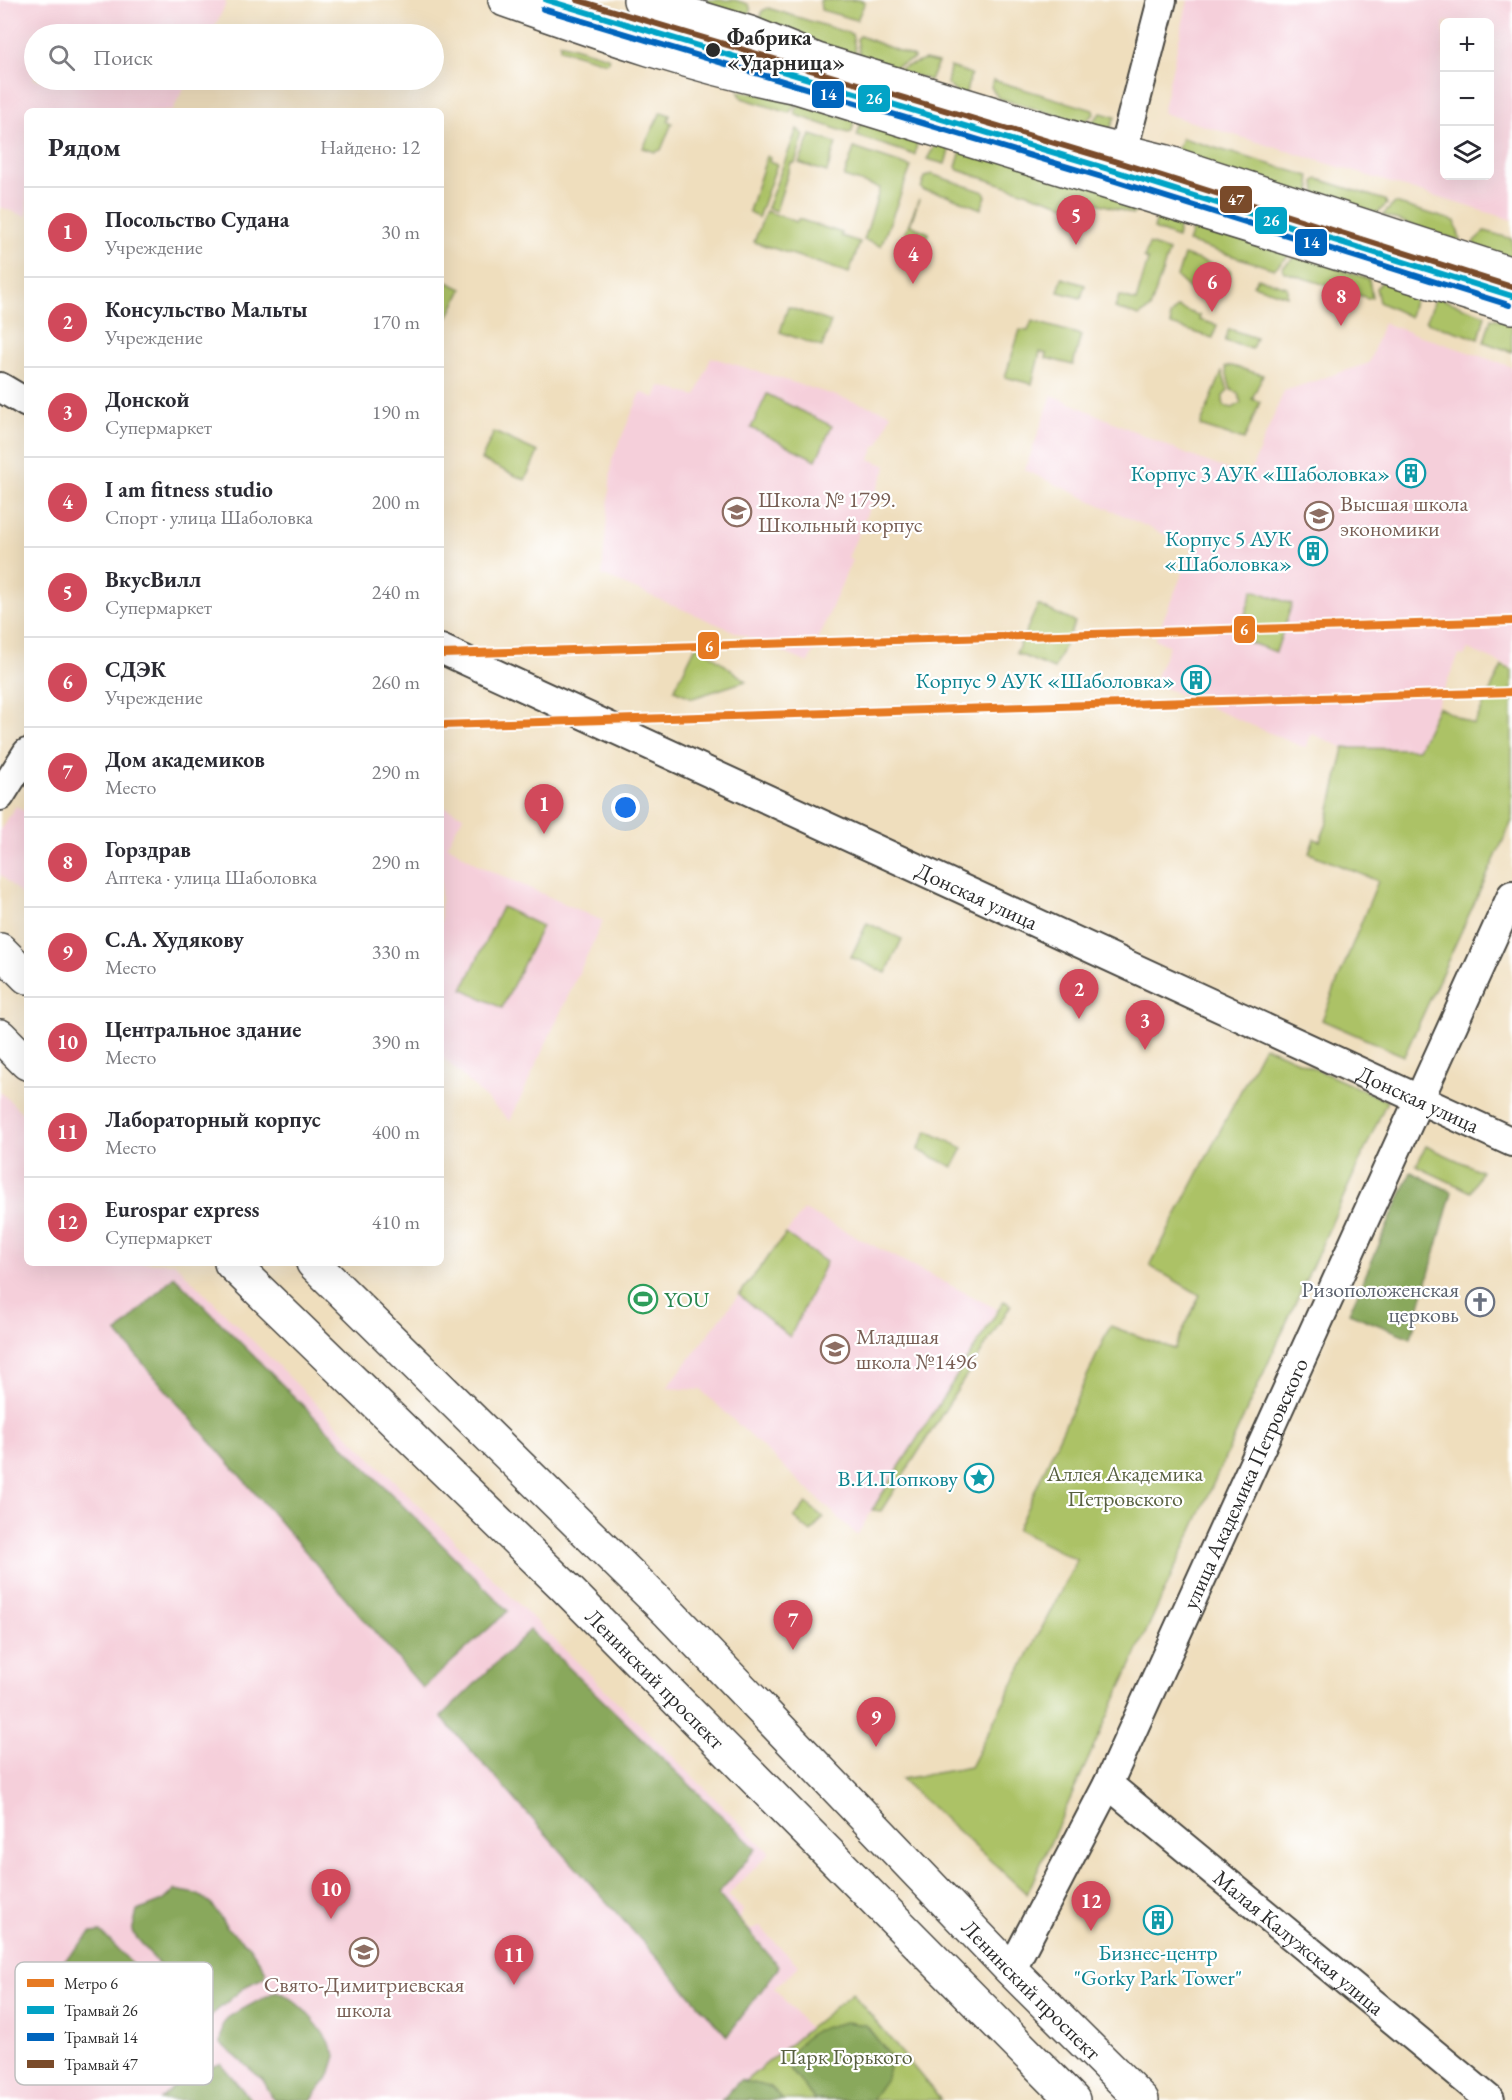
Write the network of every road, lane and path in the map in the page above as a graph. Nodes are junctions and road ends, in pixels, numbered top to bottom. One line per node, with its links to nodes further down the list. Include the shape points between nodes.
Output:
1 (505, 0): 7 (main road, via 619,40 737,75 797,87)
2 (640, 0): 5 (main road, via 750,33 817,60)
3 (1161, 0): 4 (street)
4 (1132, 116): 5 (street); 6 (street, via 1140,142)
5 (1124, 151): 6 (main road); 7 (street)
6 (1167, 162): 8 (main road)
7 (1114, 185): 9 (main road)
8 (1512, 274)
9 (1512, 307)
10 (0, 387): 11 (street)
11 (24, 402)
12 (444, 650): 20 (street, Донская улица)
13 (24, 758): 14 (street)
14 (0, 796)
15 (1512, 894): 20 (street, улица Академика Петровского)
16 (0, 950): 17 (main road)
17 (24, 974)
18 (0, 1036): 19 (main road)
19 (24, 1060)
20 (1420, 1099): 21 (street, Донская улица); 24 (street, улица Академика Петровского)
21 (1512, 1142)
22 (234, 1266): 26 (main road, Ленинский проспект, via 564,1586)
23 (316, 1266): 25 (main road, Ленинский проспект, via 661,1604)
24 (1108, 1784): 25 (street, улица Академика Петровского); 28 (street, Малая Калужская улица)
25 (1011, 1970): 27 (main road, Ленинский проспект)
26 (1073, 2100)
27 (1142, 2100)
28 (1490, 2100)

